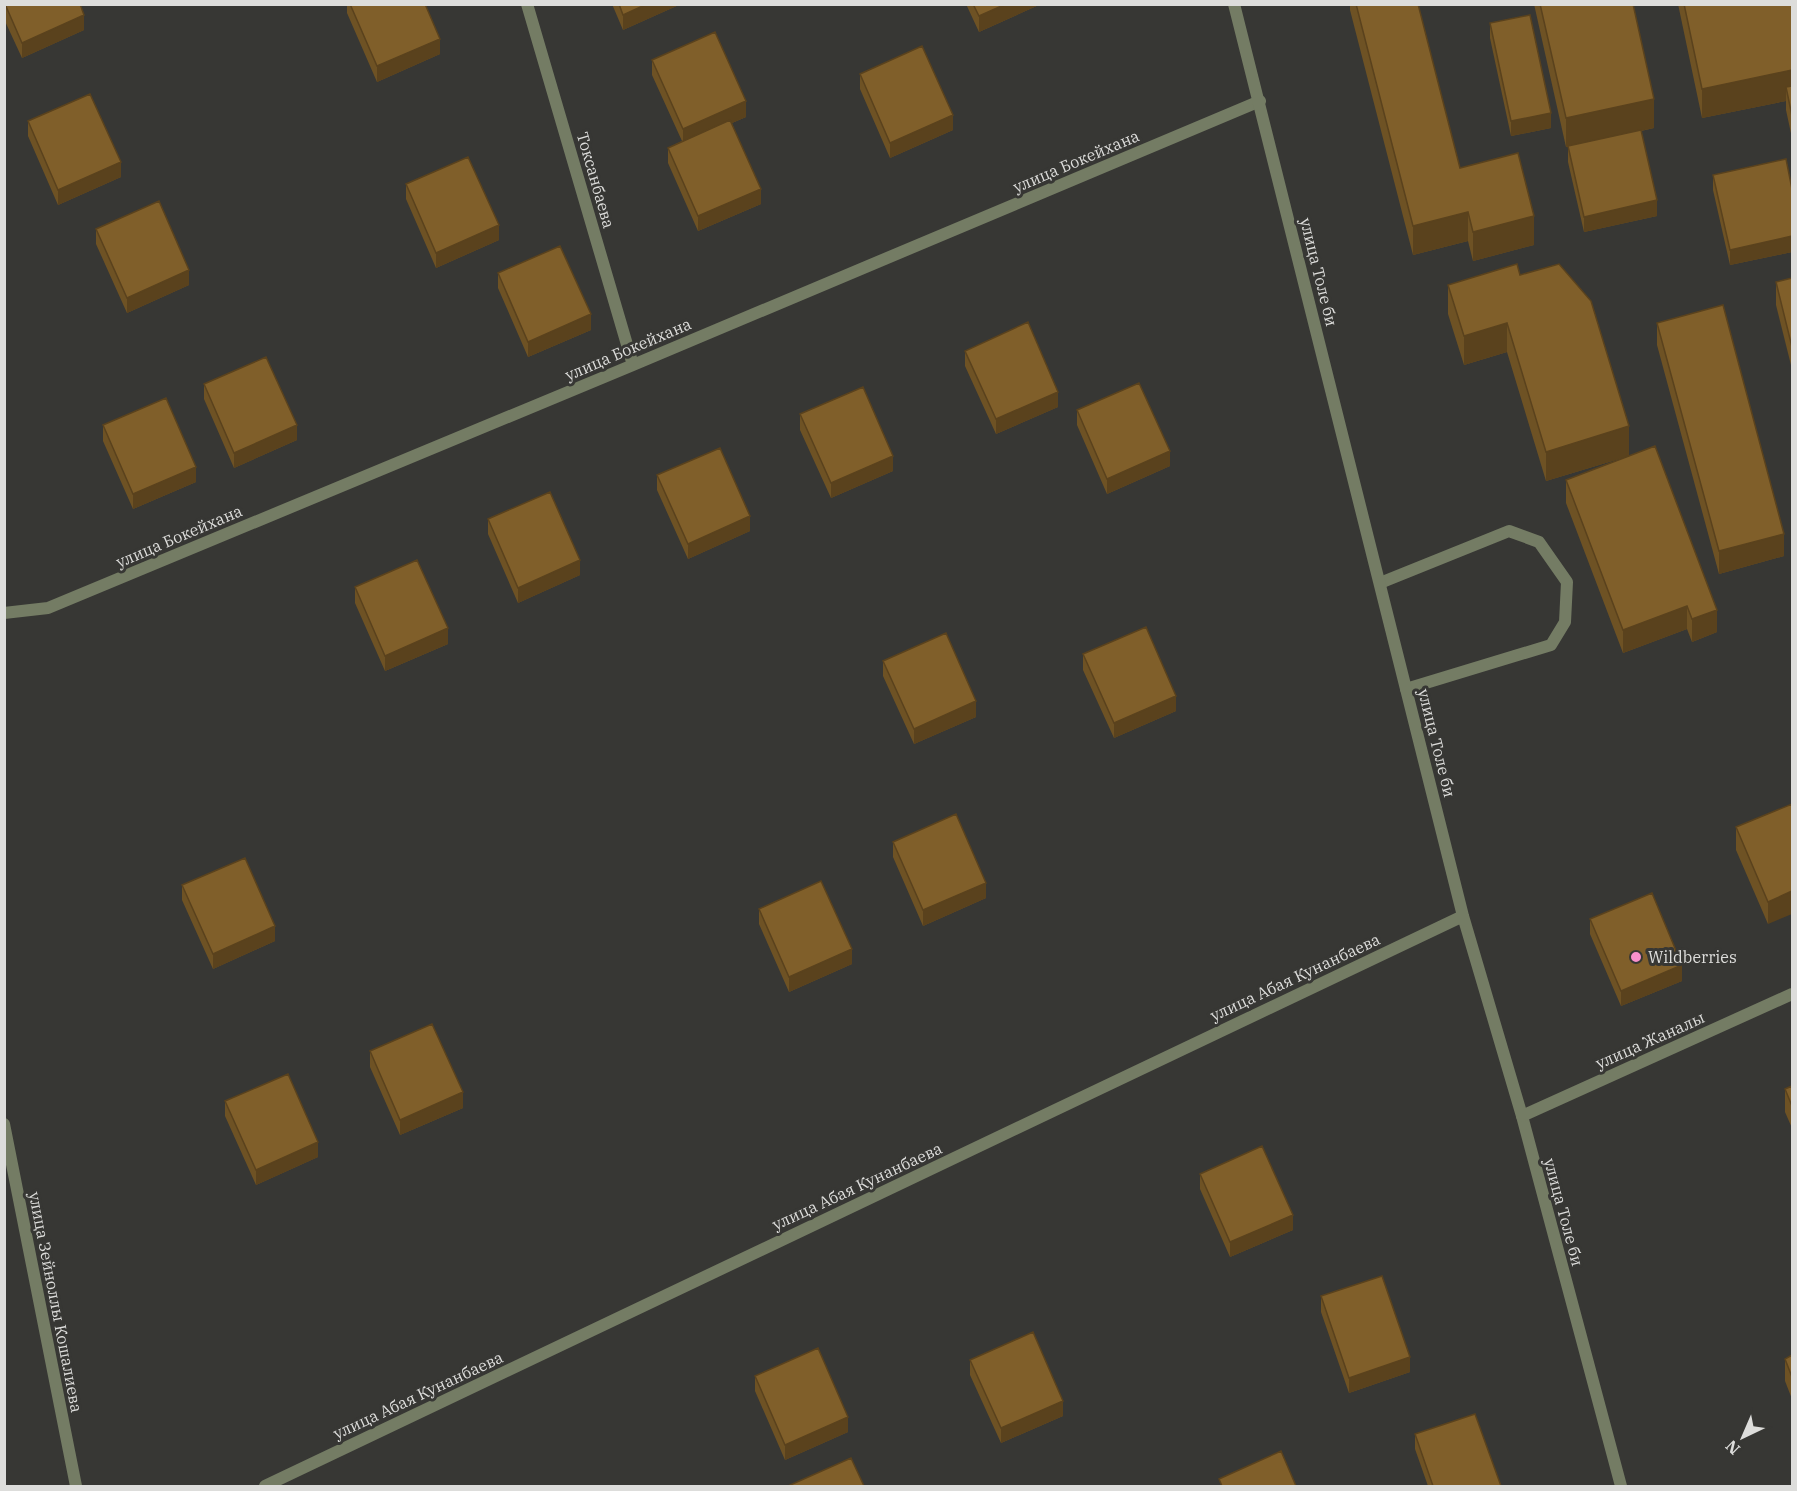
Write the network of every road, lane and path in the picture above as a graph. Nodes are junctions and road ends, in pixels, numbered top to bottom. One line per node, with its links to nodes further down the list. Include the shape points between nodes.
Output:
1 (527, 4): 4 (street, Токсанбаева)
2 (1234, 4): 3 (street, улица Толе би)
3 (1260, 101): 4 (street, улица Бокейхана); 5 (street, улица Толе би)
4 (633, 365): 6 (street, улица Бокейхана, via 48,608)
5 (1380, 583): 7 (street, улица Толе би); 7 (street, via 1509,531 1539,542 1567,582 1565,622 1551,645)
6 (4, 613)
7 (1406, 689): 8 (street, улица Толе би)
8 (1463, 916): 10 (street, улица Толе би); 13 (street, улица Абая Кунанбаева)
9 (1792, 994): 10 (street, улица Жаналы)
10 (1522, 1116): 14 (street, улица Толе би)
11 (4, 1124): 12 (street, улица Зейноллы Кошалиева)
12 (76, 1486)
13 (265, 1486)
14 (1621, 1486)

